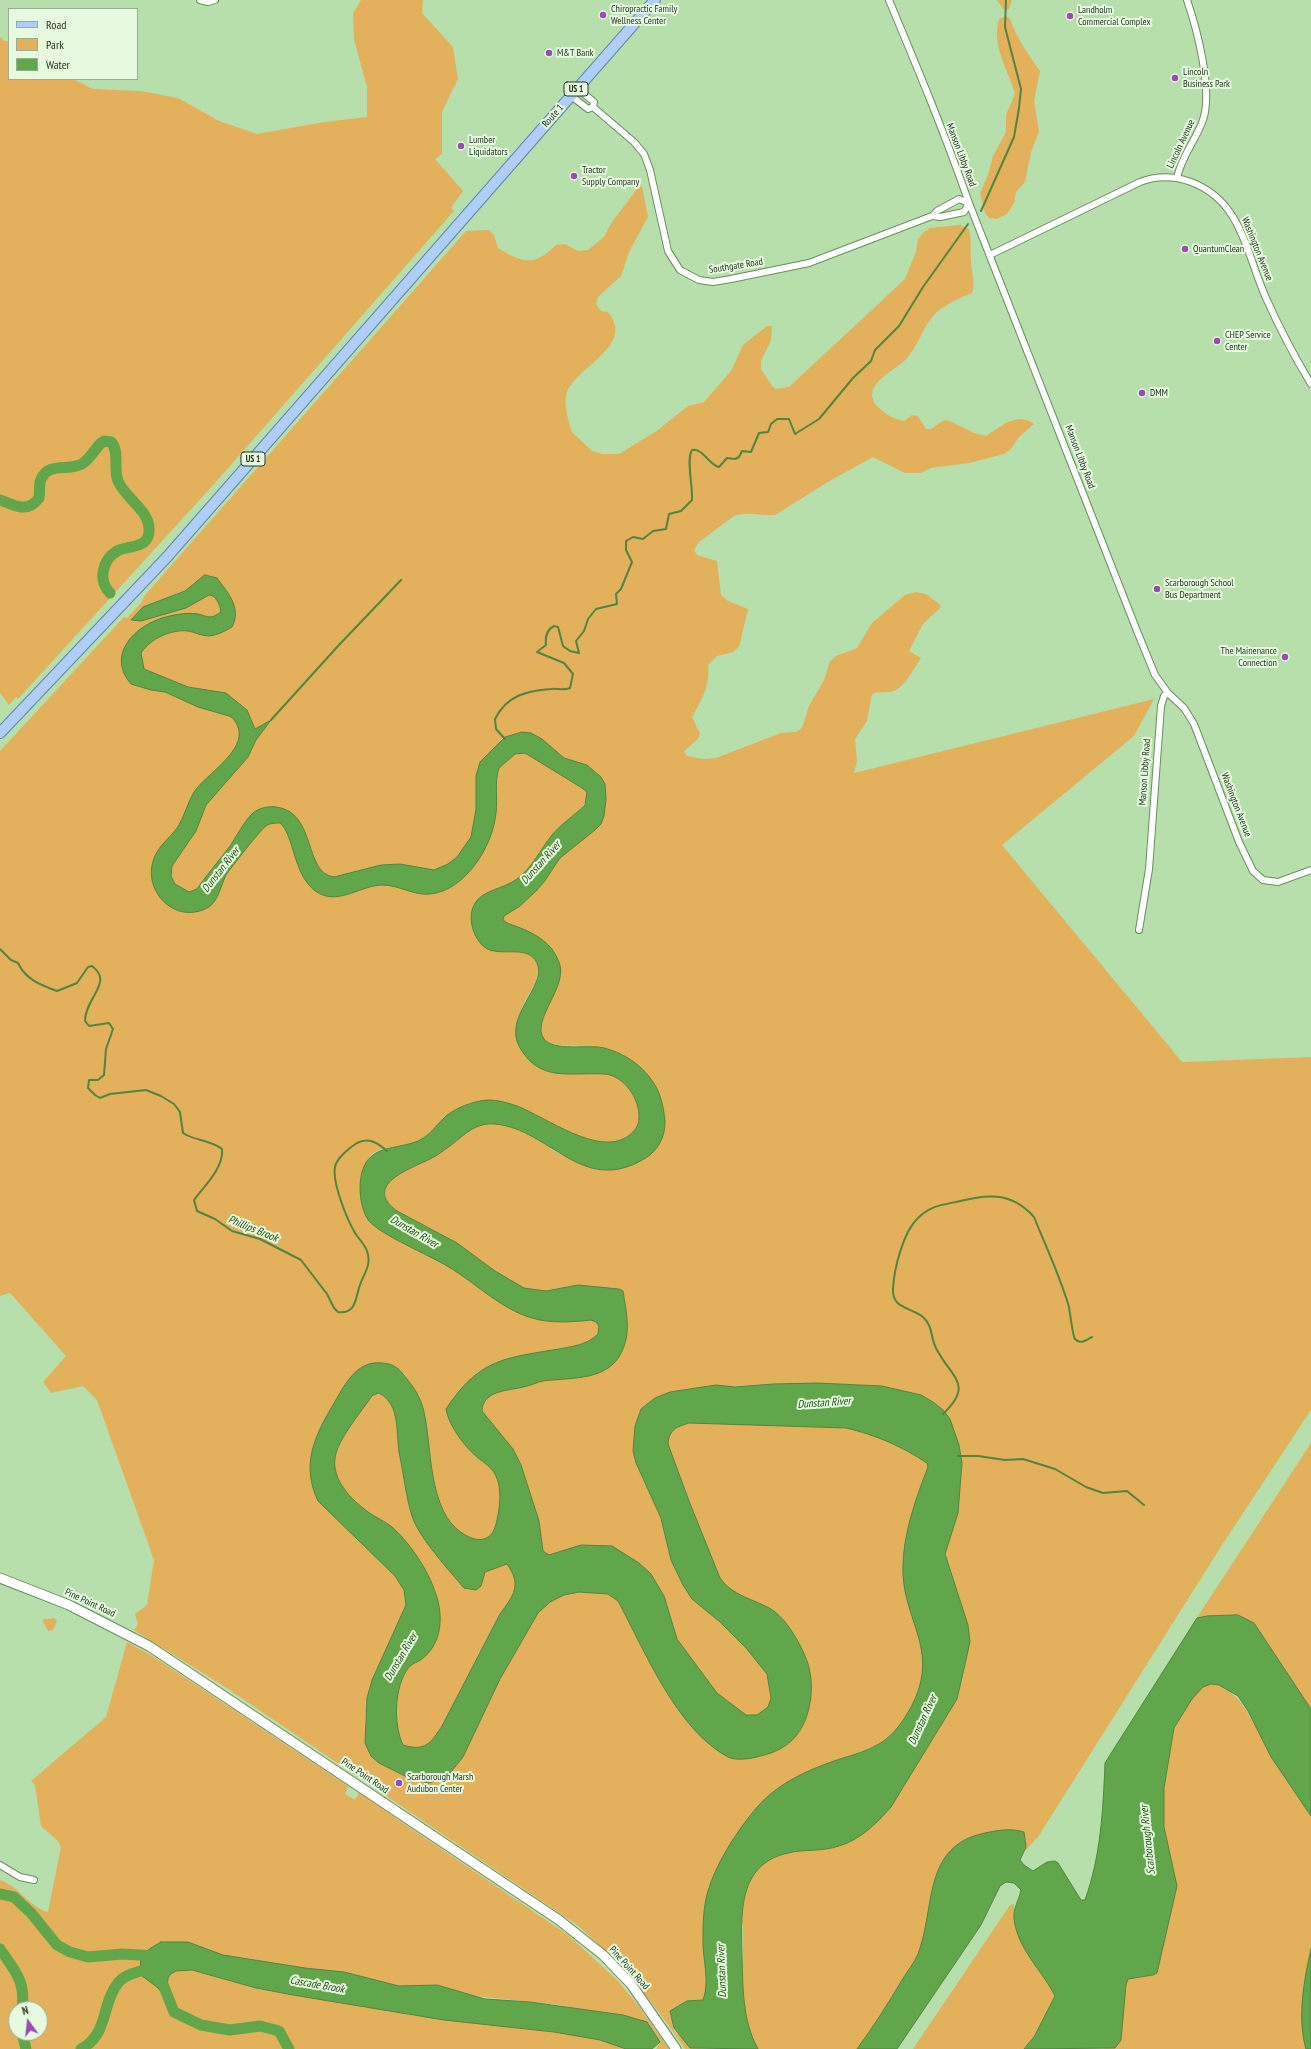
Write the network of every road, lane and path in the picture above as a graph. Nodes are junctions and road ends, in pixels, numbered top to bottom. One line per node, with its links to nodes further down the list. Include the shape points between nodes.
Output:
1 (200, 0): 2 (street)
2 (215, 0)
3 (890, 0): 9 (street, Manson Libby Road, via 946,138)
4 (1187, 0): 8 (street, Lincoln Avenue, via 1200,48 1206,109)
5 (652, 1): 6 (main road, Route 1 / US 1)
6 (574, 92): 7 (street, Southgate Road, via 588,109); 7 (street, Southgate Road, via 594,102); 14 (main road, Route 1 / US 1, via 167,557)
7 (593, 108): 10 (street, Southgate Road, via 634,142 644,154 668,251 678,268 699,280 712,282 809,263)
8 (1177, 178): 11 (street, Washington Avenue, via 1155,178 1133,185); 12 (street, Washington Avenue, via 1208,190 1230,211 1238,225 1266,298)
9 (968, 203): 10 (street, Southgate Road, via 959,199); 10 (street, Southgate Road, via 964,212); 11 (street, Manson Libby Road)
10 (932, 216)
11 (990, 255): 13 (street, Manson Libby Road, via 1151,666 1158,681)
12 (1311, 384)
13 (1168, 693): 15 (street, Washington Avenue, via 1186,710 1194,724 1253,871 1263,880 1278,882); 16 (street, Manson Libby Road, via 1164,696 1161,706 1149,869)
14 (0, 733)
15 (1311, 870)
16 (1139, 930)
17 (0, 1578): 20 (main road, Pine Point Road, via 69,1605 149,1646 559,1920 599,1952 631,1984)
18 (0, 1865): 19 (street, via 20,1877)
19 (34, 1880)
20 (676, 2049)

